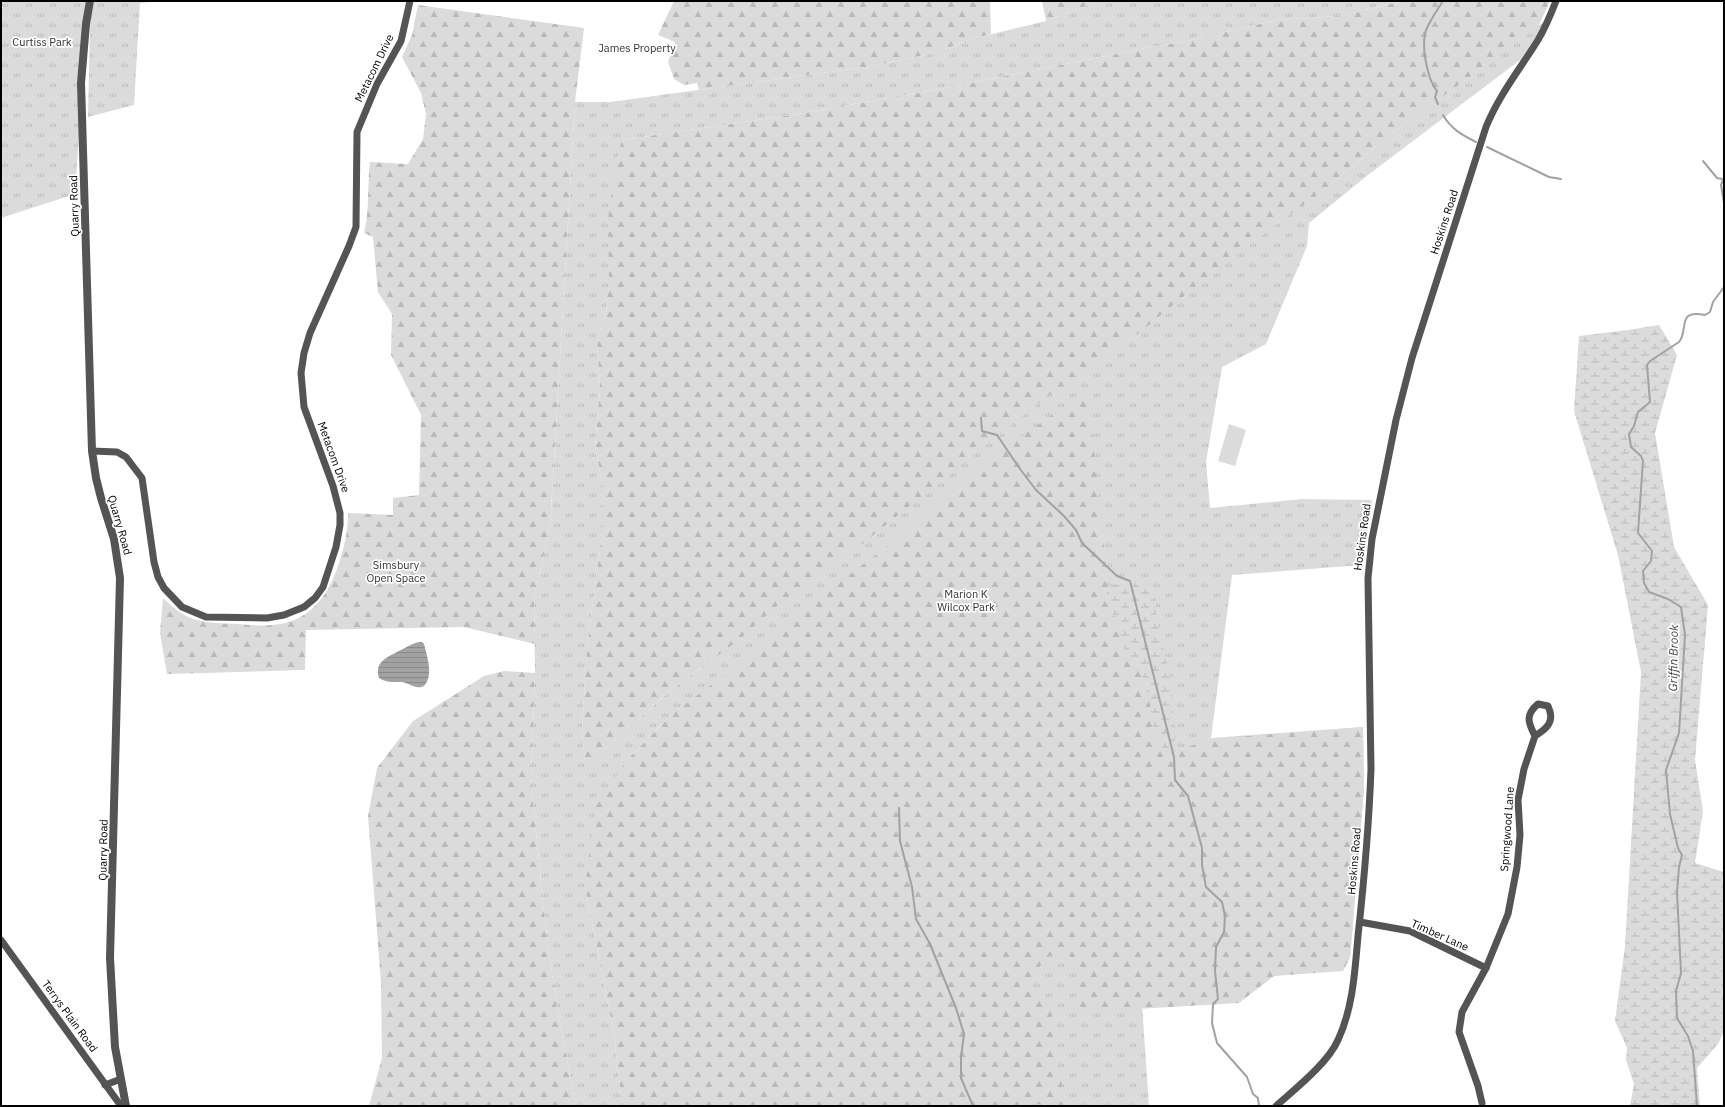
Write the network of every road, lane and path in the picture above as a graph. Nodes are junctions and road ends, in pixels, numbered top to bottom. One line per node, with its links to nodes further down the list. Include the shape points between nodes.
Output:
1 (90, 1): 4 (street, Quarry Road, via 82,83)
2 (410, 1): 4 (street, Metacom Drive, via 402,40 377,84 357,132 356,227 310,333 304,353 301,373 304,407 334,486 340,513 336,547 322,587 315,598 304,607 284,616 267,618 206,618 182,607 164,588 158,577 142,478 126,457 117,452)
3 (1556, 1): 6 (street, Hoskins Road, via 1541,34 1497,104 1486,127 1412,358 1386,466 1368,567 1371,770)
4 (92, 451): 9 (street, Quarry Road, via 96,478 114,540 120,578 110,958 115,1047)
5 (1535, 736): 8 (street, Springwood Lane, via 1518,800 1520,834 1508,914)
6 (1360, 922): 8 (street, Timber Lane, via 1410,931); 14 (street, Hoskins Road, via 1350,1003 1338,1041 1329,1055)
7 (1, 940): 10 (street, Terrys Plain Road)
8 (1486, 968): 11 (street, Springwood Lane, via 1462,1012 1459,1032)
9 (121, 1079): 10 (street); 13 (street, Quarry Road)
10 (105, 1084): 12 (street, Terrys Plain Road)
11 (1482, 1103)
12 (120, 1106)
13 (126, 1106)
14 (1276, 1106)

